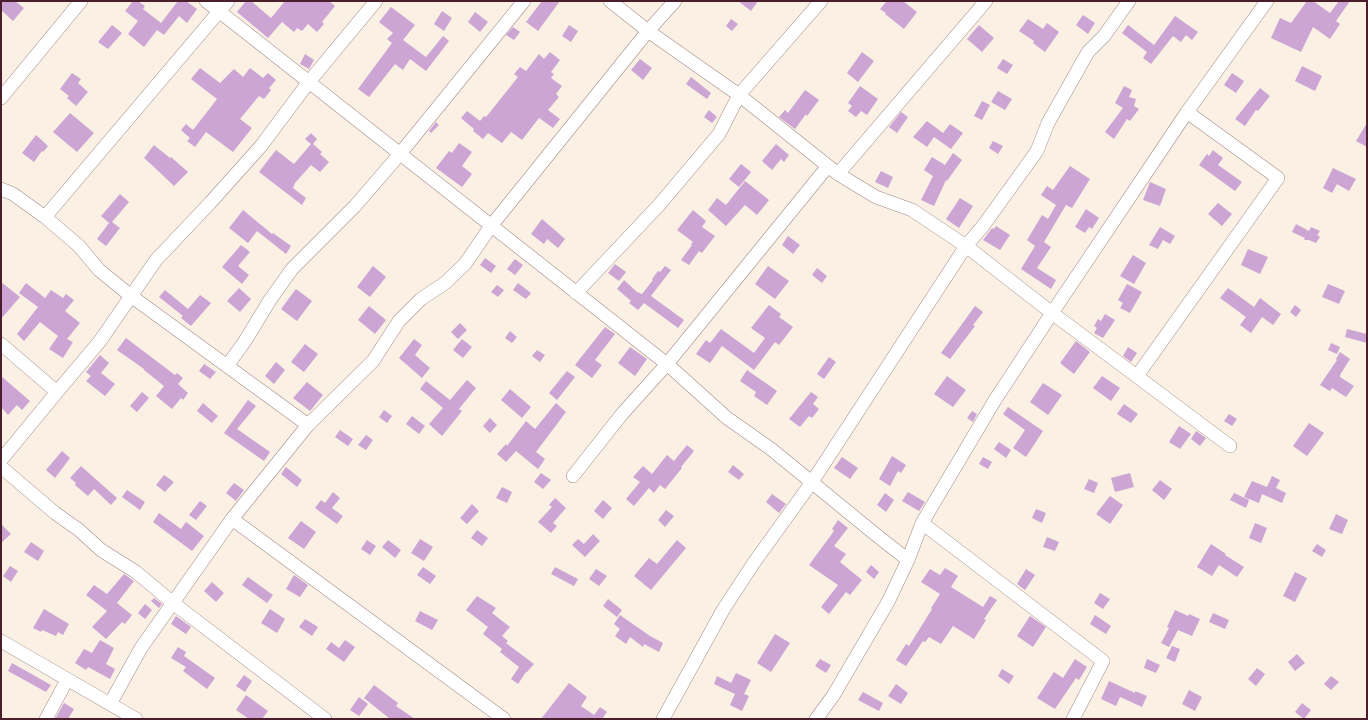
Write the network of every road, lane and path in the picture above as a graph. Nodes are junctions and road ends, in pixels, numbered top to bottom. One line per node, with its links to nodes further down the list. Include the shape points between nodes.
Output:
1 (81, 1): 16 (street)
2 (206, 1): 12 (street)
3 (228, 1): 12 (street)
4 (376, 1): 14 (street)
5 (524, 1): 18 (street)
6 (610, 1): 13 (street)
7 (675, 1): 13 (street)
8 (821, 1): 15 (street)
9 (986, 1): 19 (street)
10 (1129, 1): 23 (street, via 1104,36 1088,52 1048,123 1037,151)
11 (1267, 1): 17 (street)
12 (219, 11): 14 (street); 21 (street)
13 (648, 32): 15 (street); 22 (street)
14 (308, 83): 18 (street); 25 (street, via 261,146 156,260)
15 (739, 95): 19 (street); 24 (street, via 719,134 659,205)
16 (1, 98)
17 (1187, 112): 26 (street); 30 (street, via 1278,178)
18 (399, 154): 22 (street); 29 (street, via 355,206 292,269)
19 (833, 170): 23 (street, via 876,197 912,210); 28 (street)
20 (1, 188): 21 (street)
21 (45, 218): 25 (street, via 79,246 100,270)
22 (491, 226): 24 (street); 32 (street, via 465,264 399,321 373,362)
23 (966, 246): 26 (street); 37 (street)
24 (576, 293): 28 (street)
25 (132, 296): 29 (street); 31 (street, via 100,341)
26 (1052, 313): 30 (street); 39 (street, via 995,400)
27 (1, 344): 31 (street)
28 (667, 364): 36 (street, via 622,414); 37 (street, via 727,418 772,449)
29 (227, 366): 32 (street)
30 (1137, 376): 33 (street)
31 (56, 392): 34 (street)
32 (308, 425): 38 (street)
33 (1230, 446)
34 (1, 460)
35 (1, 467): 41 (street, via 101,550 136,572)
36 (573, 476)
37 (812, 482): 40 (street); 49 (street, via 723,610)
38 (232, 519): 41 (street); 48 (street)
39 (922, 523): 40 (street); 51 (street, via 1103,661)
40 (908, 560): 50 (street, via 888,602 833,696)
41 (173, 603): 44 (street, via 141,648); 47 (street)
42 (1, 641): 43 (street)
43 (67, 680): 44 (street); 45 (street)
44 (110, 704): 46 (street)
45 (46, 719)
46 (136, 719)
47 (325, 719)
48 (504, 719)
49 (663, 719)
50 (816, 719)
51 (1073, 719)

